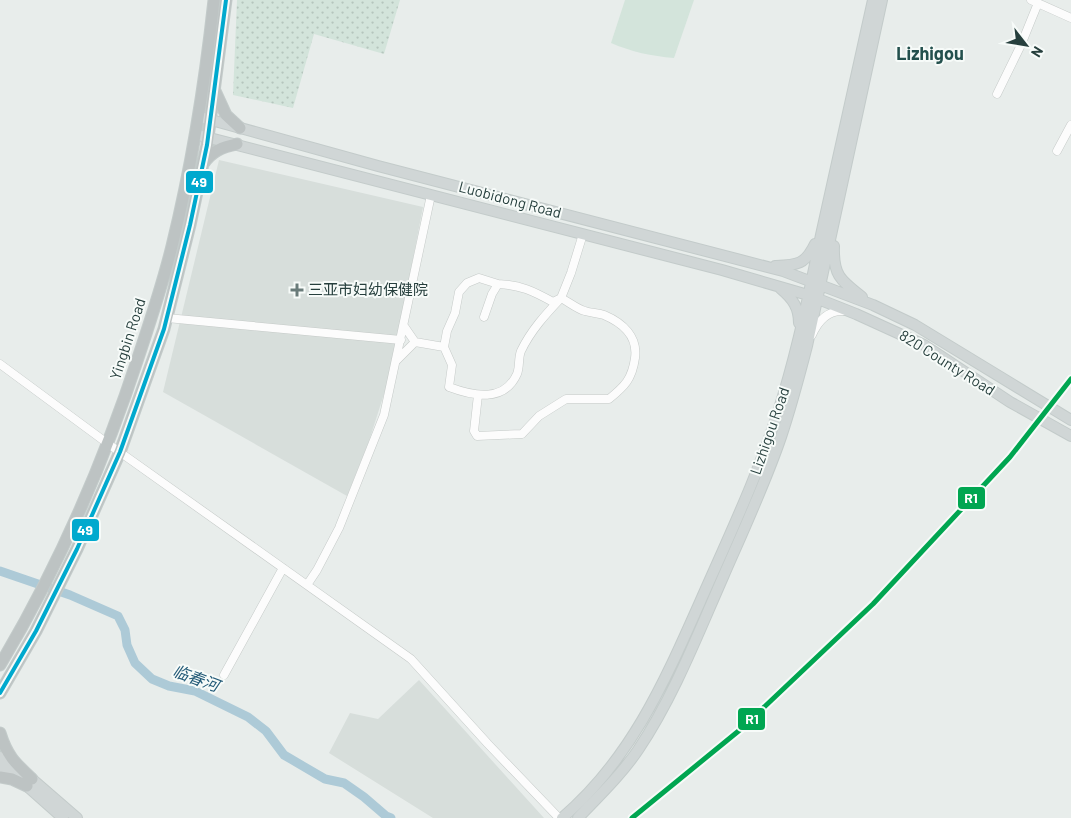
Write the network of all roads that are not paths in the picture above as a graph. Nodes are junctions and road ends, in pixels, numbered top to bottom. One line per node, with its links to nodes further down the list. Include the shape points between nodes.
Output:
1 (214, 0): 9 (highway, Yingbin Road)
2 (226, 0): 7 (highway, Yingbin Road)
3 (873, 0): 19 (main road, Lizhigou Road)
4 (882, 0): 19 (main road, Lizhigou Road)
5 (1034, 2): 6 (street); 8 (street, via 1021,45)
6 (1071, 18)
7 (214, 90): 10 (highway, Yingbin Road); 12 (highway, via 226,115)
8 (997, 94)
9 (198, 116): 10 (main road, Luobidong Road); 13 (highway, Yingbin Road)
10 (210, 120): 12 (main road, Luobidong Road); 14 (highway, Yingbin Road)
11 (1071, 125): 16 (street)
12 (240, 128): 21 (main road, Luobidong Road)
13 (195, 134): 14 (main road, Luobidong Road); 44 (highway, Yingbin Road, via 172,246 144,341)
14 (208, 137): 15 (main road, Luobidong Road); 17 (highway, Yingbin Road)
15 (237, 144): 17 (highway, via 216,150); 18 (main road, Luobidong Road)
16 (1057, 151)
17 (202, 165): 32 (highway, Yingbin Road)
18 (431, 195): 20 (main road, Luobidong Road); 33 (street)
19 (828, 226): 22 (main road, via 809,257 800,264); 25 (main road, Lizhigou Road); 29 (main road, via 836,272 844,283)
20 (583, 234): 23 (main road, Luobidong Road); 28 (street)
21 (747, 262): 22 (main road, Luobidong Road); 23 (main road, via 751,265 748,269)
22 (762, 266): 25 (main road, Luobidong Road)
23 (722, 270): 24 (main road, Luobidong Road)
24 (767, 283): 27 (main road, Luobidong Road); 34 (main road, via 792,298 799,314)
25 (816, 283): 27 (main road, Lizhigou Road); 29 (main road, 820 County Road)
26 (498, 284): 28 (street, via 515,284 553,302); 31 (street); 38 (street, via 479,278 467,283 460,292)
27 (813, 297): 30 (main road, 820 County Road); 34 (main road, Lizhigou Road); 37 (main road, Lizhigou Road)
28 (561, 298): 41 (street, via 544,315 520,353 513,383 503,391); 41 (street, via 584,311 604,315 633,337 636,350 633,370 625,386 609,399 566,399 539,416 522,434 477,436 474,431)
29 (872, 305): 42 (main road, 820 County Road, via 914,325)
30 (849, 311): 37 (street, via 834,310 824,317 814,329); 43 (main road, 820 County Road, via 924,346 1010,402)
31 (484, 317)
32 (167, 318): 35 (street); 45 (highway, Yingbin Road)
33 (404, 326): 35 (street); 36 (street)
34 (799, 331): 58 (main road, Lizhigou Road, via 784,395 770,435 668,675 628,745 595,787)
35 (401, 340): 39 (street)
36 (415, 342): 38 (street); 39 (street)
37 (807, 346): 59 (main road, Lizhigou Road, via 777,447 677,680 637,751)
38 (444, 347): 41 (street, via 452,365 449,387)
39 (397, 360): 47 (street, via 384,415 370,453 339,528)
40 (0, 364): 44 (street)
41 (478, 395)
42 (1071, 420)
43 (1071, 436)
44 (107, 444): 45 (street); 48 (highway, Yingbin Road, via 53,566)
45 (120, 452): 46 (street); 50 (highway, Yingbin Road, via 65,572)
46 (283, 568): 47 (street); 49 (street)
47 (307, 585): 58 (street, via 411,658 488,744)
48 (0, 665)
49 (224, 675)
50 (0, 693)
51 (0, 733): 55 (highway, via 14,763)
52 (0, 757): 55 (main road)
53 (0, 767): 55 (main road)
54 (0, 777): 55 (highway)
55 (29, 782): 56 (main road); 57 (main road)
56 (63, 818)
57 (77, 818)
58 (561, 818)
59 (578, 818)

